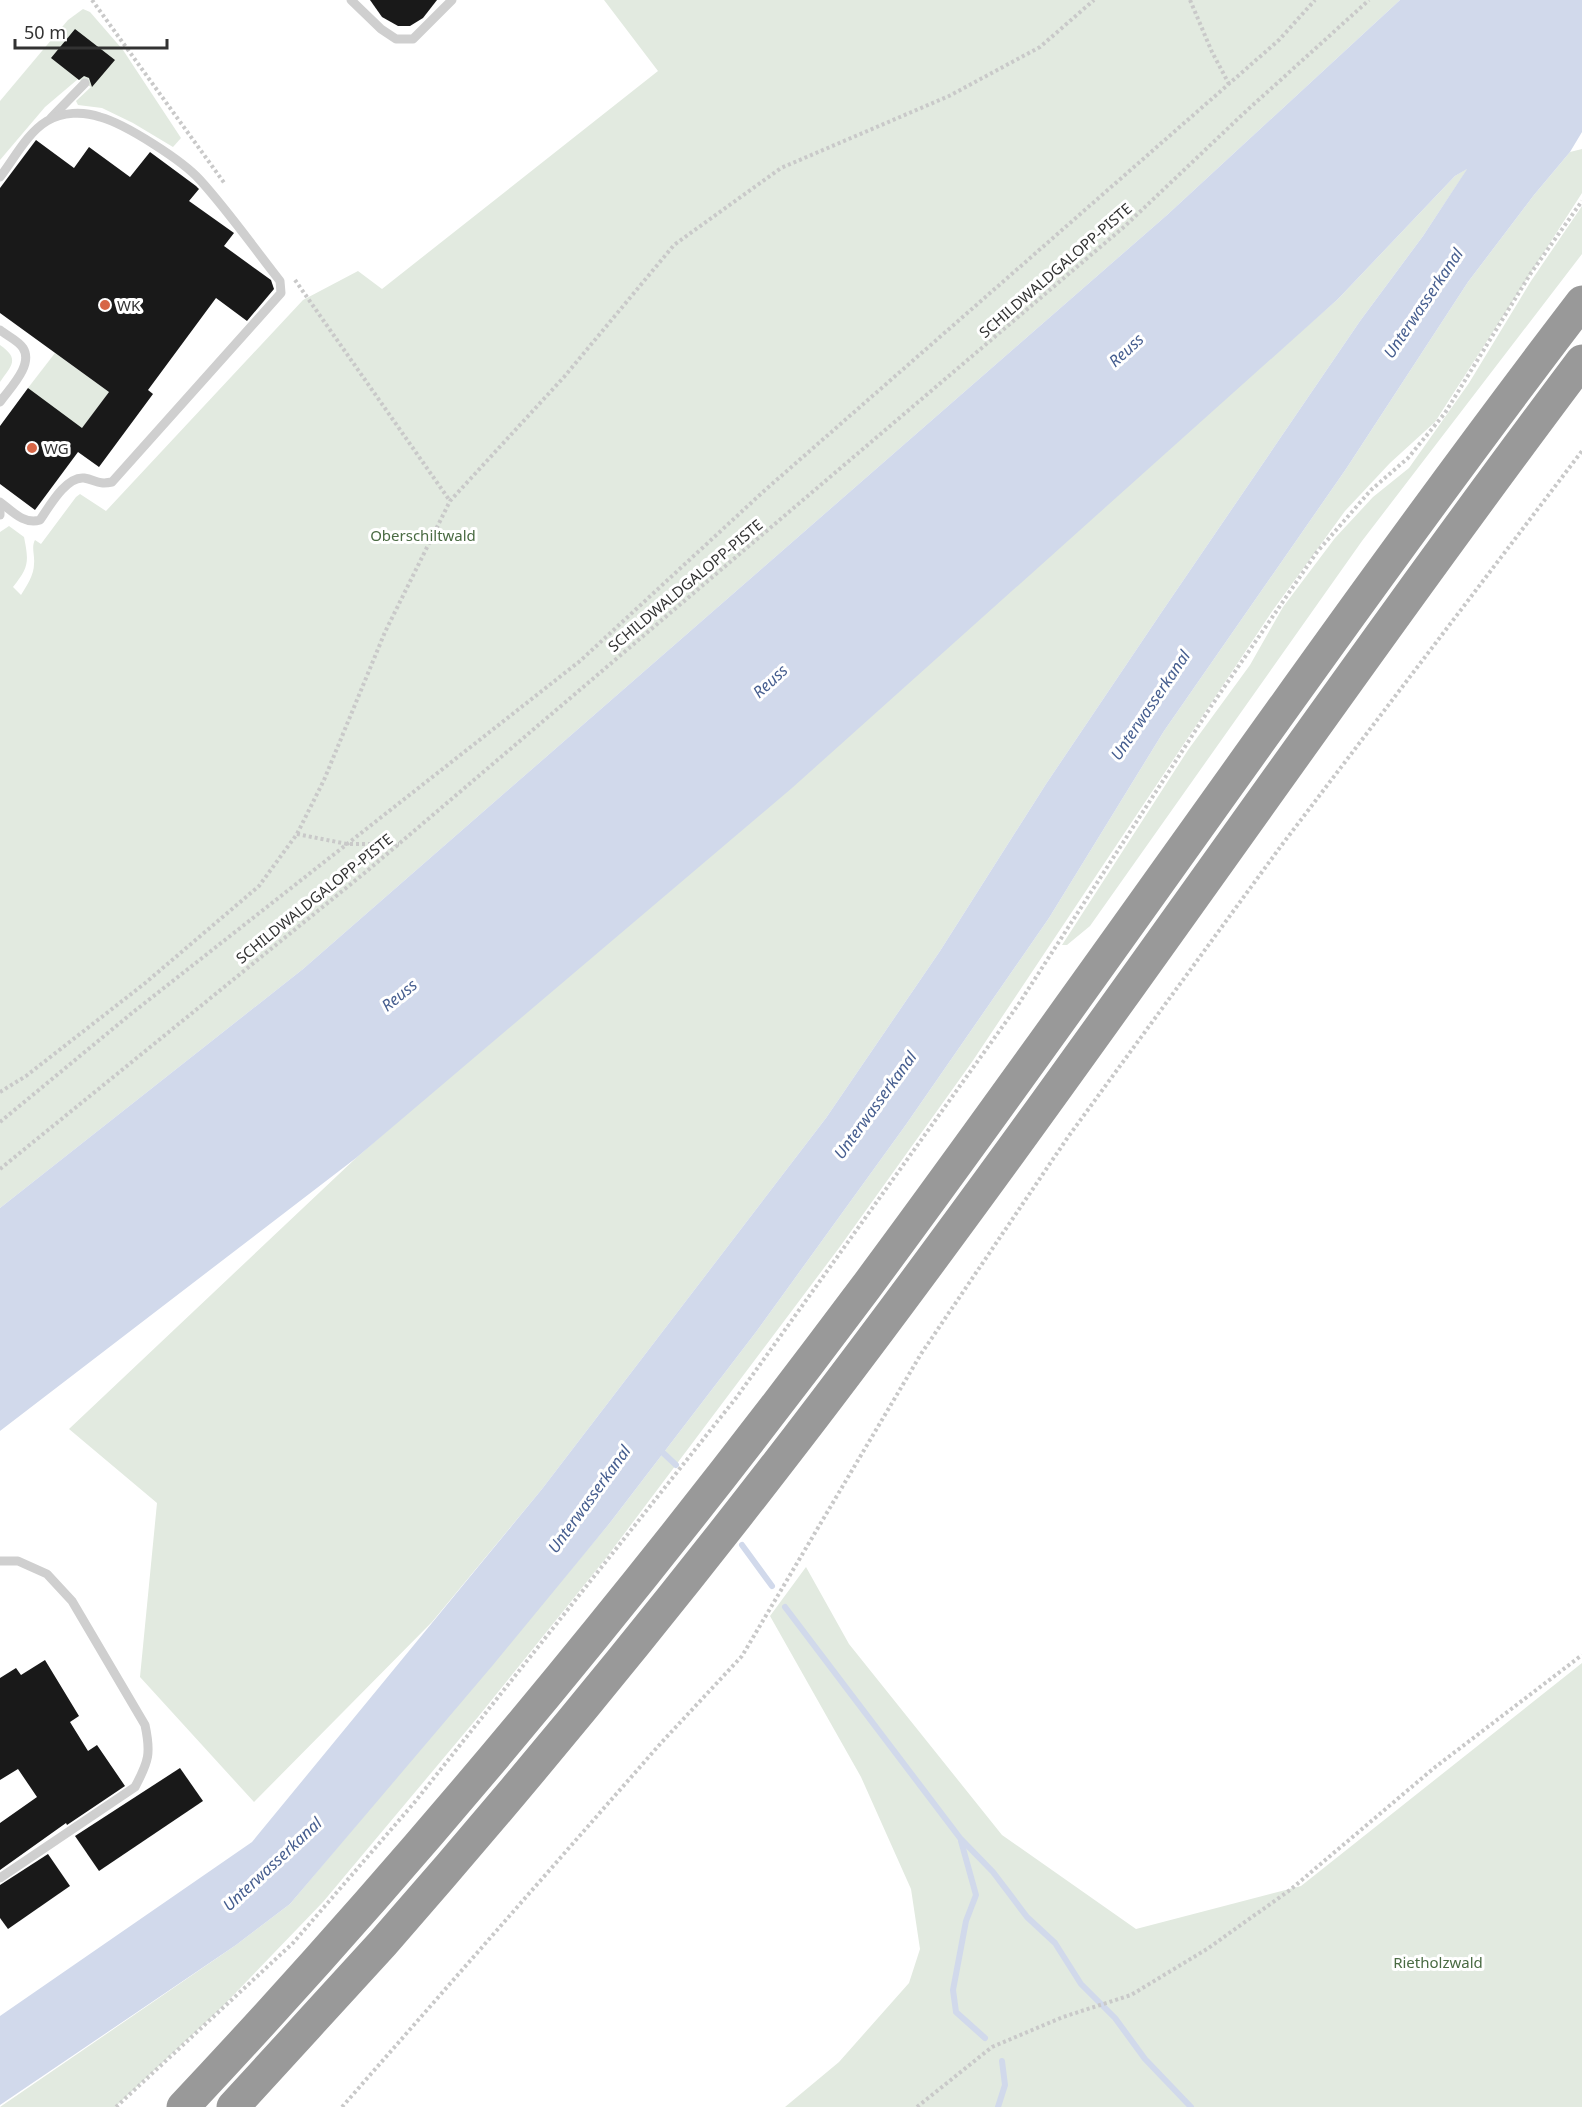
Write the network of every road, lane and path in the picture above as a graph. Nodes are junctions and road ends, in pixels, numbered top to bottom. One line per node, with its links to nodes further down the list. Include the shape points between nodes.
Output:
1 (351, 0): 2 (lane, via 396,39 412,39)
2 (452, 0)
3 (1094, 0): 18 (path, via 1040,47 950,96 781,168 674,244 564,377 450,501 385,632 324,780)
4 (1190, 0): 8 (path)
5 (1315, 0): 8 (path, via 1279,40)
6 (1370, 0): 20 (path, SCHILDWALDGALOPP-PISTE, via 1125,226)
7 (85, 83): 9 (lane)
8 (1229, 84): 19 (path, via 764,491 580,661)
9 (48, 121): 10 (lane, via 36,129); 17 (lane, via 63,114 83,113 101,117 153,143 199,178 282,287 281,293 112,482 102,484 84,478 68,482 40,520 33,522 25,521)
10 (0, 177)
11 (1582, 201): 27 (path, via 1531,273 1445,413 1408,458 1371,490 1317,552 1212,705 1018,1005 736,1398 414,1803 293,1943)
12 (1582, 302): 28 (highway, via 1395,553 966,1151 744,1448 461,1797)
13 (0, 330): 15 (lane, via 23,348 25,359 23,370)
14 (1582, 362): 29 (highway, via 997,1170 798,1437 512,1792)
15 (0, 402)
16 (1582, 451): 30 (path, via 1281,846 1068,1137 921,1354 742,1656)
17 (0, 502)
18 (297, 834): 19 (path); 21 (path, via 259,886 205,933 26,1076)
19 (347, 844): 20 (path); 22 (path)
20 (399, 844): 23 (path, SCHILDWALDGALOPP-PISTE)
21 (0, 1092)
22 (0, 1122)
23 (0, 1169)
24 (0, 1561): 26 (lane, via 18,1561 47,1574 72,1601 145,1725 149,1745 147,1765 135,1786)
25 (1582, 1655): 31 (path, via 1434,1768 1290,1890 1207,1949 1131,1995 1063,2017 992,2047)
26 (0, 1878)
27 (116, 2107)
28 (183, 2107)
29 (233, 2107)
30 (342, 2107)
31 (917, 2107)

